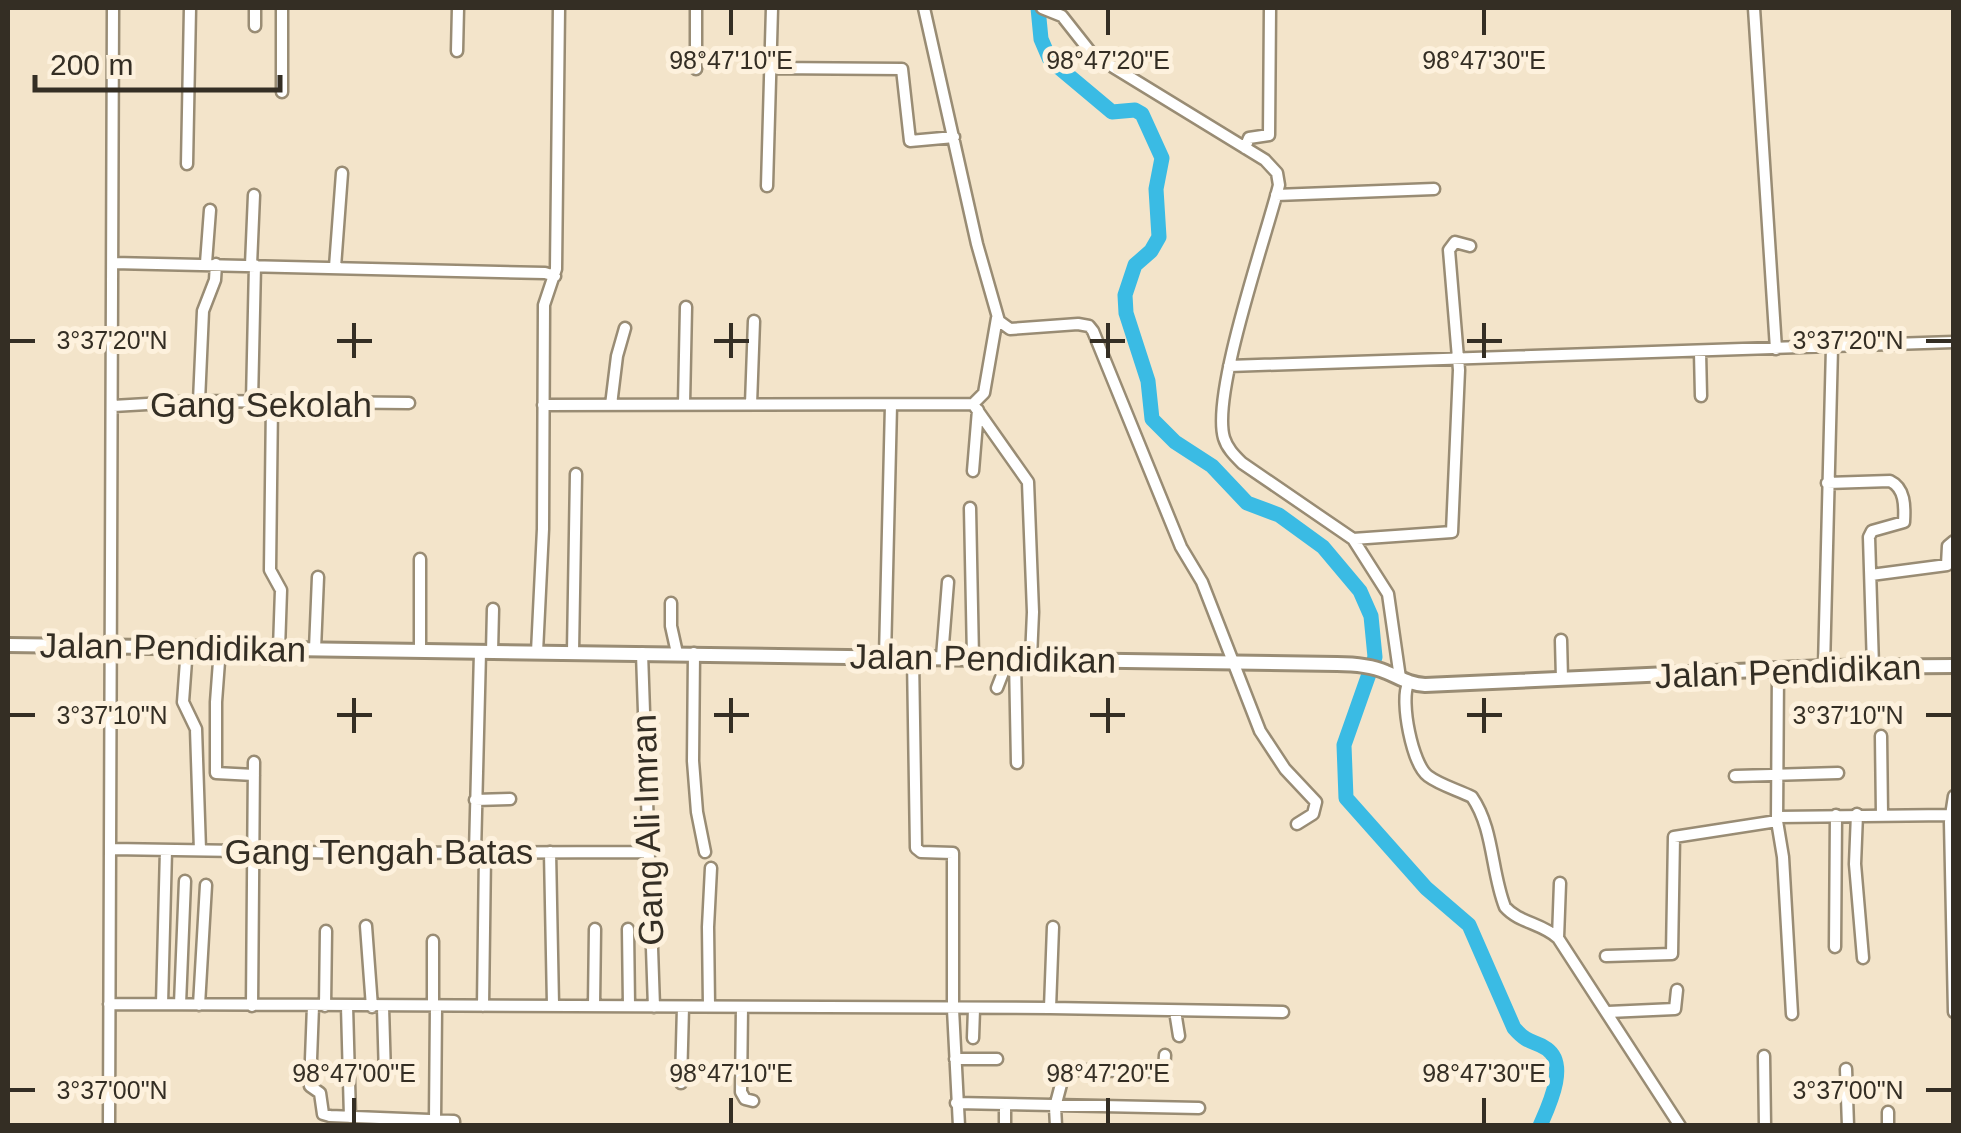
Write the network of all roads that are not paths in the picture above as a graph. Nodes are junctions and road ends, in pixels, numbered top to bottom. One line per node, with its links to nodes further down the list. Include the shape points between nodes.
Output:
1 (113, 8): 28 (street)
2 (190, 8): 20 (street)
3 (255, 8): 13 (street)
4 (282, 8): 17 (street)
5 (458, 8): 14 (street)
6 (559, 8): 32 (street)
7 (696, 8): 16 (street)
8 (772, 8): 15 (street)
9 (924, 8): 18 (street)
10 (1042, 8): 19 (street, via 1062,16 1092,54)
11 (1270, 8): 19 (street, via 1269,135 1250,138)
12 (1754, 8): 39 (street)
13 (254, 26)
14 (457, 51)
15 (769, 68): 18 (street, via 902,70 910,142); 22 (street)
16 (696, 69)
17 (282, 92)
18 (954, 137): 34 (street)
19 (1245, 148): 24 (street, via 1277,174)
20 (187, 164)
21 (342, 173): 31 (street)
22 (768, 186)
23 (1434, 190): 24 (street)
24 (1276, 194): 42 (street)
25 (254, 196): 30 (street)
26 (210, 210): 29 (street)
27 (1470, 246): 41 (street, via 1449,246)
28 (113, 264): 29 (street); 54 (street)
29 (211, 264): 30 (street); 44 (street)
30 (253, 265): 31 (street); 45 (street)
31 (335, 268): 32 (street)
32 (555, 276): 51 (street, via 544,305)
33 (686, 307): 48 (street)
34 (997, 316): 50 (street); 86 (street, via 1004,328 1078,324 1094,331)
35 (754, 320): 49 (street)
36 (625, 328): 52 (street)
37 (1954, 342): 38 (street)
38 (1832, 347): 39 (street); 57 (street)
39 (1776, 349): 40 (street)
40 (1700, 352): 41 (street); 43 (street)
41 (1458, 361): 42 (street); 59 (street, via 1452,532)
42 (1229, 366): 59 (street, via 1223,430 1231,452)
43 (1701, 396)
44 (198, 401): 45 (street, Gang Sekolah); 54 (street, Gang Sekolah)
45 (252, 402): 46 (street, Gang Sekolah)
46 (272, 402): 47 (street, Gang Sekolah); 72 (street, via 270,570 280,590)
47 (409, 403)
48 (684, 404): 49 (street); 52 (street)
49 (751, 404): 53 (street)
50 (977, 404): 53 (street); 55 (street); 85 (street, via 1028,482)
51 (542, 405): 52 (street); 76 (street)
52 (610, 405)
53 (891, 405): 81 (street)
54 (113, 406): 69 (street)
55 (973, 471)
56 (576, 474): 77 (street)
57 (1826, 483): 62 (street, via 1890,480 1902,495 1904,522 1869,537); 89 (street)
58 (970, 508): 84 (street)
59 (1353, 539): 93 (street, via 1388,594)
60 (1954, 541): 62 (street, via 1946,566)
61 (420, 559): 74 (street)
62 (1872, 575): 90 (street)
63 (318, 578): 73 (street)
64 (948, 582): 83 (street)
65 (671, 603): 79 (street)
66 (493, 609): 75 (street)
67 (1561, 640): 92 (street)
68 (8, 645): 69 (main road, Jalan Pendidikan)
69 (112, 647): 70 (main road, Jalan Pendidikan); 111 (street)
70 (187, 647): 71 (main road, Jalan Pendidikan); 113 (street, via 183,702 196,729)
71 (220, 648): 72 (main road, Jalan Pendidikan); 100 (street, via 216,773)
72 (279, 648): 73 (main road, Jalan Pendidikan)
73 (315, 649): 74 (main road, Jalan Pendidikan)
74 (420, 651): 75 (main road, Jalan Pendidikan)
75 (486, 652): 76 (main road, Jalan Pendidikan); 104 (street)
76 (537, 652): 77 (main road, Jalan Pendidikan)
77 (573, 652): 78 (main road, Jalan Pendidikan)
78 (642, 653): 79 (main road, Jalan Pendidikan); 116 (street, Gang Ali Imran)
79 (677, 653): 80 (main road, Jalan Pendidikan)
80 (694, 654): 81 (main road, Jalan Pendidikan); 117 (street, via 693,761)
81 (885, 656): 82 (main road, Jalan Pendidikan)
82 (913, 657): 83 (main road, Jalan Pendidikan); 152 (street, via 916,848 953,853)
83 (942, 658): 84 (main road, Jalan Pendidikan)
84 (973, 658): 87 (main road, Jalan Pendidikan)
85 (1031, 658): 86 (main road, Jalan Pendidikan); 87 (main road, Jalan Pendidikan)
86 (1232, 662): 93 (main road, Jalan Pendidikan, via 1363,665); 110 (street, via 1266,742 1316,802 1313,814)
87 (1010, 663): 94 (street); 97 (street)
88 (1954, 666): 90 (main road, Jalan Pendidikan)
89 (1824, 667): 90 (main road, Jalan Pendidikan); 91 (main road, Jalan Pendidikan)
90 (1873, 667)
91 (1778, 669): 92 (main road, Jalan Pendidikan); 98 (street)
92 (1562, 680): 93 (main road, Jalan Pendidikan)
93 (1404, 681): 128 (street, via 1420,768 1475,802 1505,907)
94 (997, 688)
95 (1880, 736): 106 (street)
96 (254, 762): 100 (street)
97 (1017, 763)
98 (1778, 773): 99 (street); 101 (street); 108 (street)
99 (1838, 773)
100 (254, 776): 114 (street)
101 (1735, 776)
102 (1954, 796): 109 (street)
103 (510, 799): 104 (street)
104 (475, 800): 118 (street)
105 (1857, 814): 106 (street); 107 (street); 132 (street)
106 (1882, 814): 109 (street)
107 (1836, 815): 108 (street); 130 (street)
108 (1777, 819): 131 (street, via 1674,838 1672,954); 158 (street)
109 (1951, 820): 157 (street)
110 (1297, 824)
111 (111, 849): 112 (street, Gang Tengah Batas); 134 (street)
112 (166, 850): 113 (street, Gang Tengah Batas); 135 (street)
113 (200, 850): 114 (street, Gang Tengah Batas)
114 (255, 851): 118 (street, Gang Tengah Batas); 138 (street)
115 (550, 852): 116 (street, Gang Tengah Batas); 118 (street, Gang Tengah Batas); 143 (street)
116 (646, 852): 149 (street, Gang Ali Imran)
117 (705, 852)
118 (480, 853): 142 (street)
119 (711, 868): 147 (street)
120 (185, 882): 136 (street)
121 (1560, 883): 128 (street)
122 (206, 885): 137 (street)
123 (366, 926): 148 (street)
124 (1052, 927): 151 (street)
125 (595, 928): 144 (street)
126 (628, 928): 145 (street)
127 (326, 931): 139 (street)
128 (1558, 938): 156 (street)
129 (433, 941): 141 (street)
130 (1836, 946)
131 (1606, 956)
132 (1863, 958)
133 (1676, 990): 156 (street, via 1675,1010)
134 (108, 1004): 135 (street); 178 (street)
135 (162, 1004): 136 (street)
136 (180, 1004): 137 (street)
137 (199, 1005): 138 (street)
138 (252, 1006): 139 (street)
139 (319, 1006): 140 (street); 176 (street, via 310,1086 320,1092)
140 (347, 1006): 148 (street); 174 (street)
141 (434, 1006): 142 (street); 148 (street); 175 (street)
142 (483, 1006): 143 (street)
143 (553, 1006): 144 (street)
144 (594, 1006): 145 (street)
145 (629, 1006): 149 (street)
146 (683, 1006): 147 (street); 149 (street); 167 (street)
147 (709, 1006): 150 (street)
148 (378, 1007): 166 (street)
149 (654, 1007)
150 (742, 1007): 152 (street); 168 (street, via 741,1092)
151 (1050, 1008): 153 (street); 154 (street)
152 (954, 1009): 153 (street); 164 (street)
153 (974, 1009): 160 (street)
154 (1175, 1011): 155 (street); 159 (street)
155 (1283, 1012)
156 (1608, 1012): 183 (street)
157 (1954, 1012)
158 (1792, 1014)
159 (1179, 1036)
160 (972, 1038)
161 (1164, 1055): 171 (street, via 1164,1072 1066,1072)
162 (1764, 1056): 184 (street)
163 (997, 1058): 164 (street)
164 (955, 1060): 169 (street)
165 (1846, 1069): 185 (street)
166 (384, 1076)
167 (681, 1083)
168 (753, 1101)
169 (956, 1103): 170 (street); 180 (street)
170 (1005, 1106): 171 (street); 181 (street)
171 (1055, 1107): 172 (street); 182 (street)
172 (1200, 1108)
173 (1888, 1112): 186 (street)
174 (350, 1117): 176 (street); 177 (street)
175 (435, 1120): 177 (street); 179 (street, via 454,1120)
176 (331, 1121)
177 (402, 1122)
178 (109, 1126)
179 (454, 1126)
180 (959, 1126)
181 (1006, 1126)
182 (1056, 1126)
183 (1680, 1126)
184 (1765, 1126)
185 (1848, 1126)
186 (1888, 1126)

